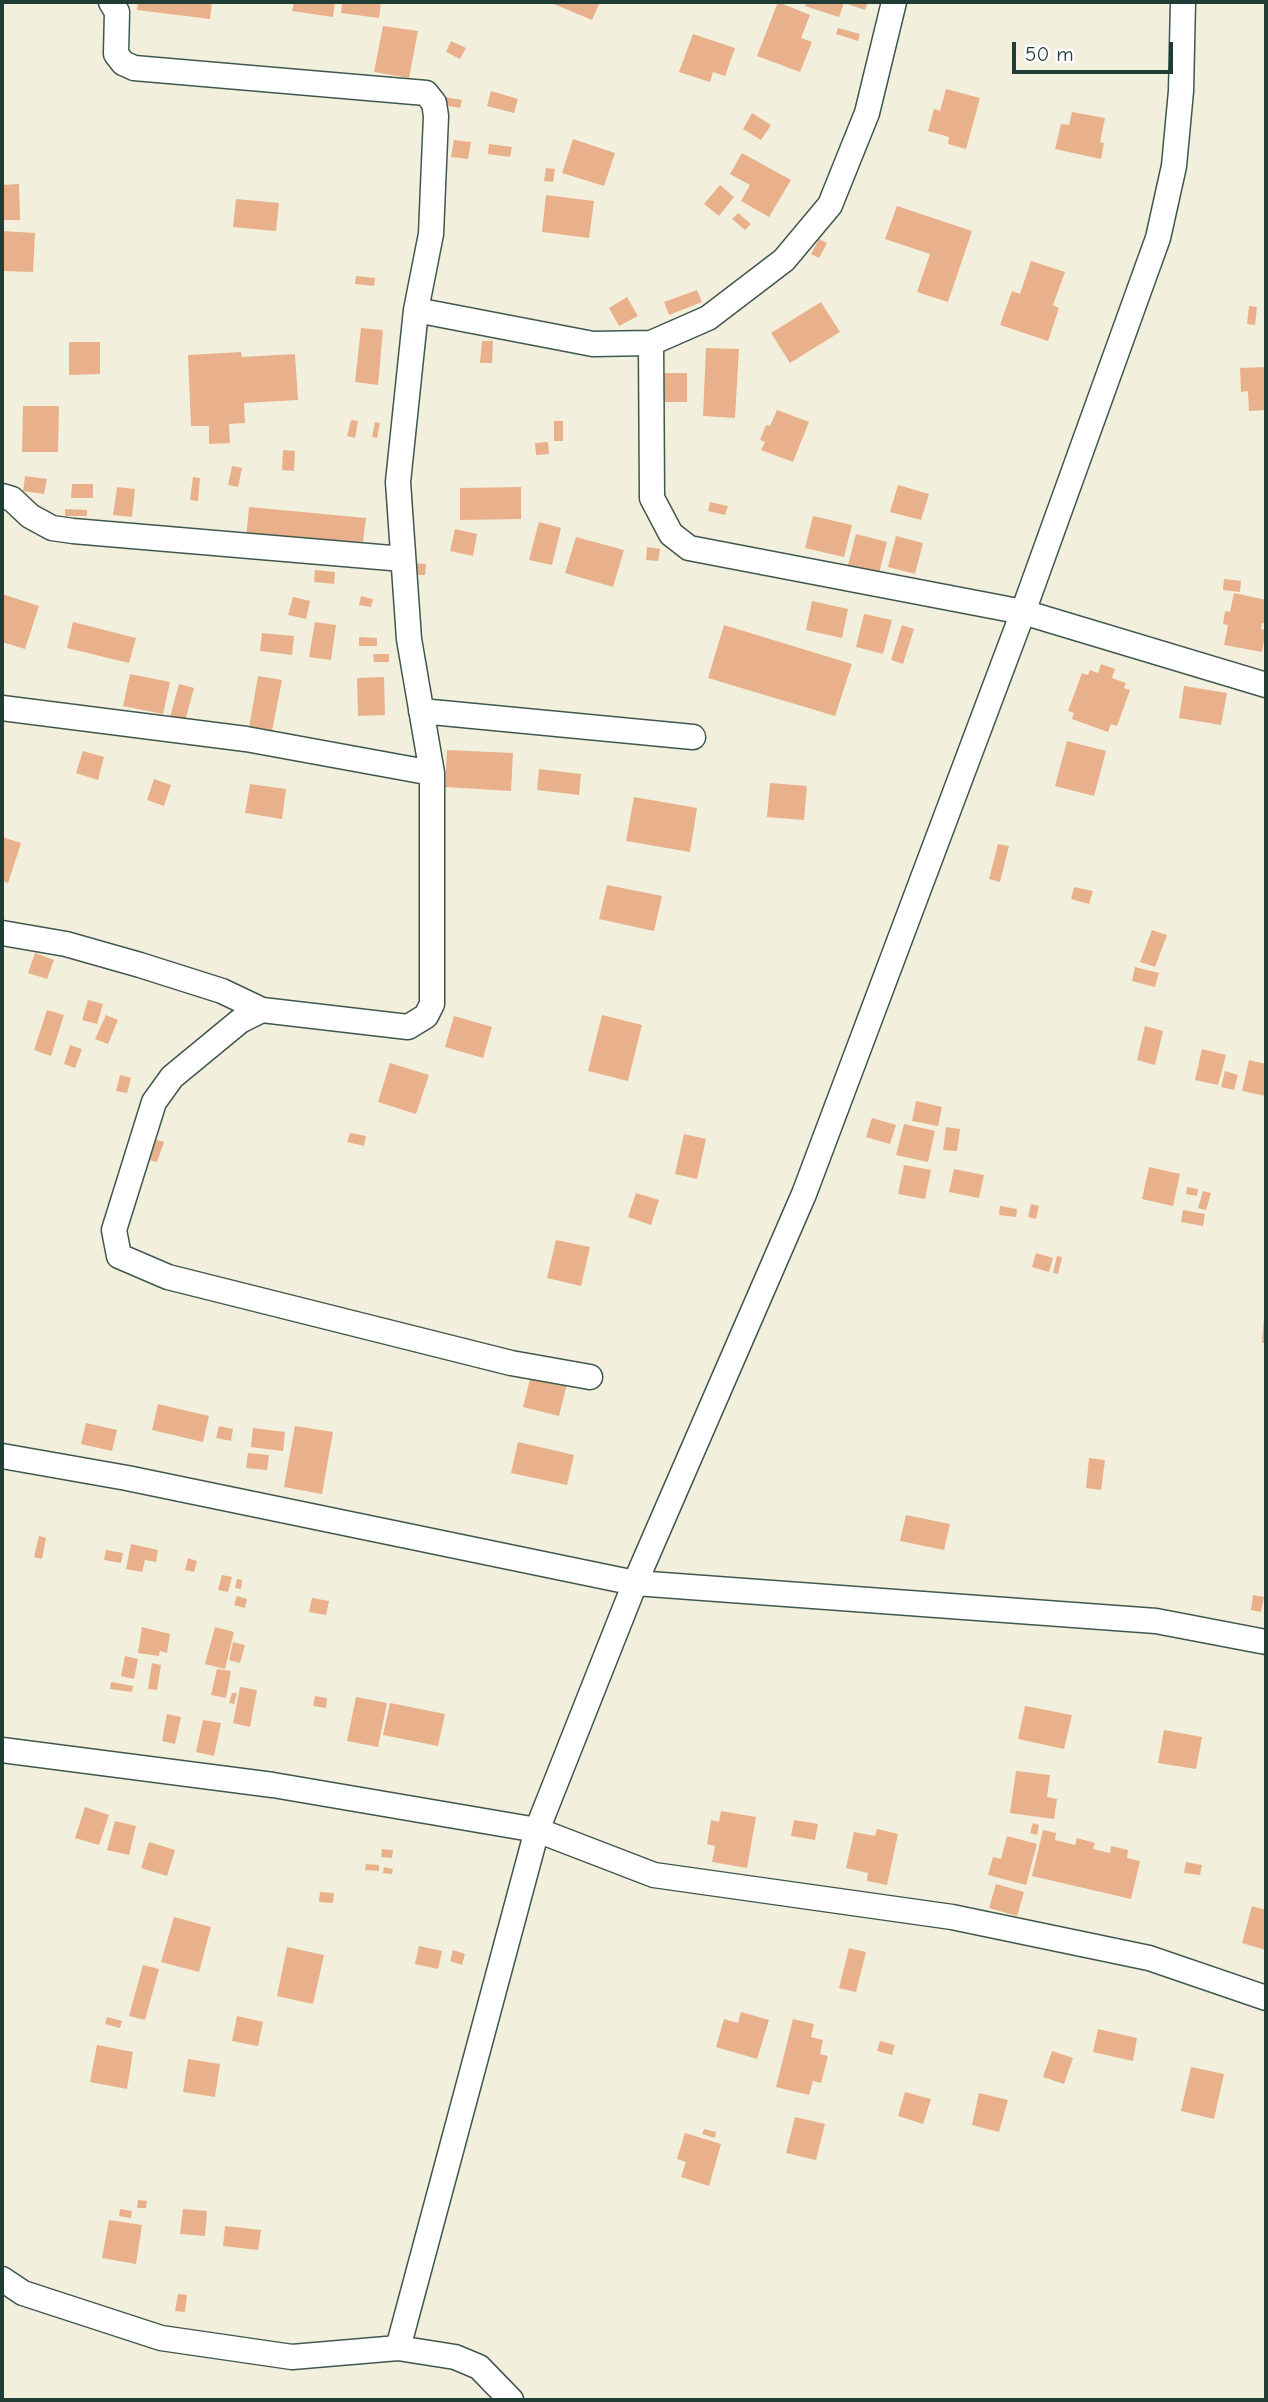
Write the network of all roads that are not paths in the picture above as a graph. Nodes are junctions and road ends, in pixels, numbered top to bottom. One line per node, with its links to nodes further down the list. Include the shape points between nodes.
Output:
1 (111, 2): 4 (street, via 117,12 116,54 123,64 134,68 426,93 436,116 431,234)
2 (894, 2): 5 (street, via 867,113 830,205 773,269 708,318)
3 (1183, 2): 8 (street, via 1174,166 1157,239)
4 (416, 310): 5 (street, via 593,344); 7 (street, via 398,482)
5 (651, 343): 8 (street, via 652,498 671,534 689,548)
6 (2, 496): 7 (street, via 52,528)
7 (403, 559): 11 (street)
8 (1023, 612): 9 (street); 18 (street, via 804,1194)
9 (1266, 685)
10 (2, 708): 13 (street, via 246,739)
11 (421, 711): 12 (street); 13 (street)
12 (693, 737)
13 (432, 773): 15 (street, via 432,1004 426,1016 408,1027)
14 (2, 933): 15 (street, via 66,944 139,965 222,991)
15 (262, 1010): 16 (street, via 240,1021 172,1077 154,1102 114,1230 119,1256 168,1277 511,1363)
16 (590, 1377)
17 (2, 1456): 18 (street)
18 (635, 1583): 19 (street, via 1156,1621); 21 (street)
19 (1266, 1642)
20 (2, 1750): 21 (street, via 273,1786)
21 (537, 1830): 22 (street, via 654,1875 965,1920 1149,1958); 24 (street)
22 (1266, 1998)
23 (2, 2279): 24 (street, via 23,2293 161,2338 292,2357)
24 (398, 2348): 25 (street, via 455,2357 479,2367)
25 (511, 2400)

